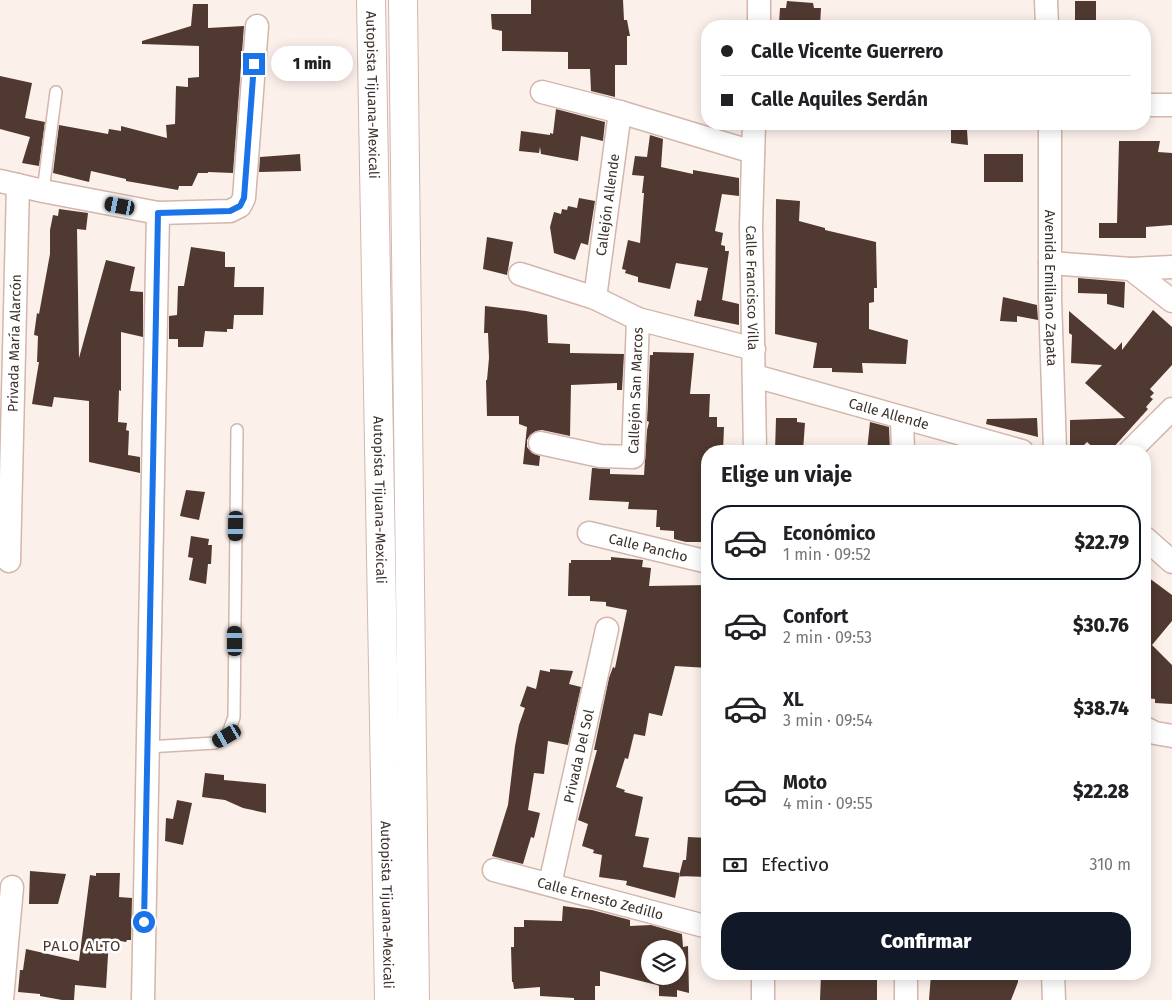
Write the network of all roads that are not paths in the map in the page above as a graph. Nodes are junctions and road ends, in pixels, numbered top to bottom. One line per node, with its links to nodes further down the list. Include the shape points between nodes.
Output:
1 (371, 0): 55 (highway, Autopista Tijuana-Mexicali)
2 (403, 0): 56 (highway, Autopista Tijuana-Mexicali)
3 (759, 0): 5 (street)
4 (1046, 0): 6 (street)
5 (759, 20)
6 (1047, 20)
7 (257, 26): 18 (street, via 244,198 240,206 230,211)
8 (56, 92): 17 (lane)
9 (542, 92): 12 (street)
10 (1151, 105): 11 (street)
11 (1172, 105)
12 (620, 112): 15 (street); 23 (street, Callejón Allende)
13 (754, 130): 15 (street, Calle Francisco Villa)
14 (1050, 130): 19 (street, Avenida Emiliano Zapata)
15 (753, 152): 26 (street, Calle Francisco Villa)
16 (9, 183): 17 (street); 40 (street, Privada María Alarcón)
17 (43, 191): 18 (street)
18 (158, 213): 45 (street)
19 (1050, 263): 21 (street); 35 (street, Avenida Emiliano Zapata)
20 (1172, 268): 21 (street)
21 (1131, 269): 24 (street)
22 (520, 274): 23 (street)
23 (595, 298): 25 (street)
24 (1172, 301)
25 (638, 319): 26 (street); 31 (street, Callejón San Marcos, via 633,457 600,456)
26 (754, 349): 27 (street, Calle Francisco Villa)
27 (755, 376): 29 (street, Calle Allende); 32 (street, Calle Francisco Villa)
28 (1172, 409): 36 (street)
29 (902, 418): 33 (street); 34 (street, Calle Allende)
30 (237, 430): 45 (lane, via 234,717 227,736 215,742)
31 (540, 443)
32 (755, 445)
33 (903, 445)
34 (1000, 445)
35 (1055, 445)
36 (1136, 445)
37 (589, 533): 39 (street, Calle Pancho)
38 (1151, 543): 41 (street)
39 (701, 560)
40 (9, 561)
41 (1172, 562)
42 (607, 629): 47 (street, Privada Del Sol)
43 (1151, 731): 44 (street)
44 (1172, 736)
45 (148, 747): 54 (street)
46 (494, 870): 47 (street, Calle Ernesto Zedillo)
47 (550, 884): 49 (street, Calle Ernesto Zedillo)
48 (12, 886): 53 (street)
49 (701, 925)
50 (763, 980): 57 (street)
51 (906, 980): 58 (street)
52 (1054, 980): 59 (street)
53 (2, 1000)
54 (143, 1000)
55 (390, 1000)
56 (415, 1000)
57 (763, 1000)
58 (906, 1000)
59 (1054, 1000)

